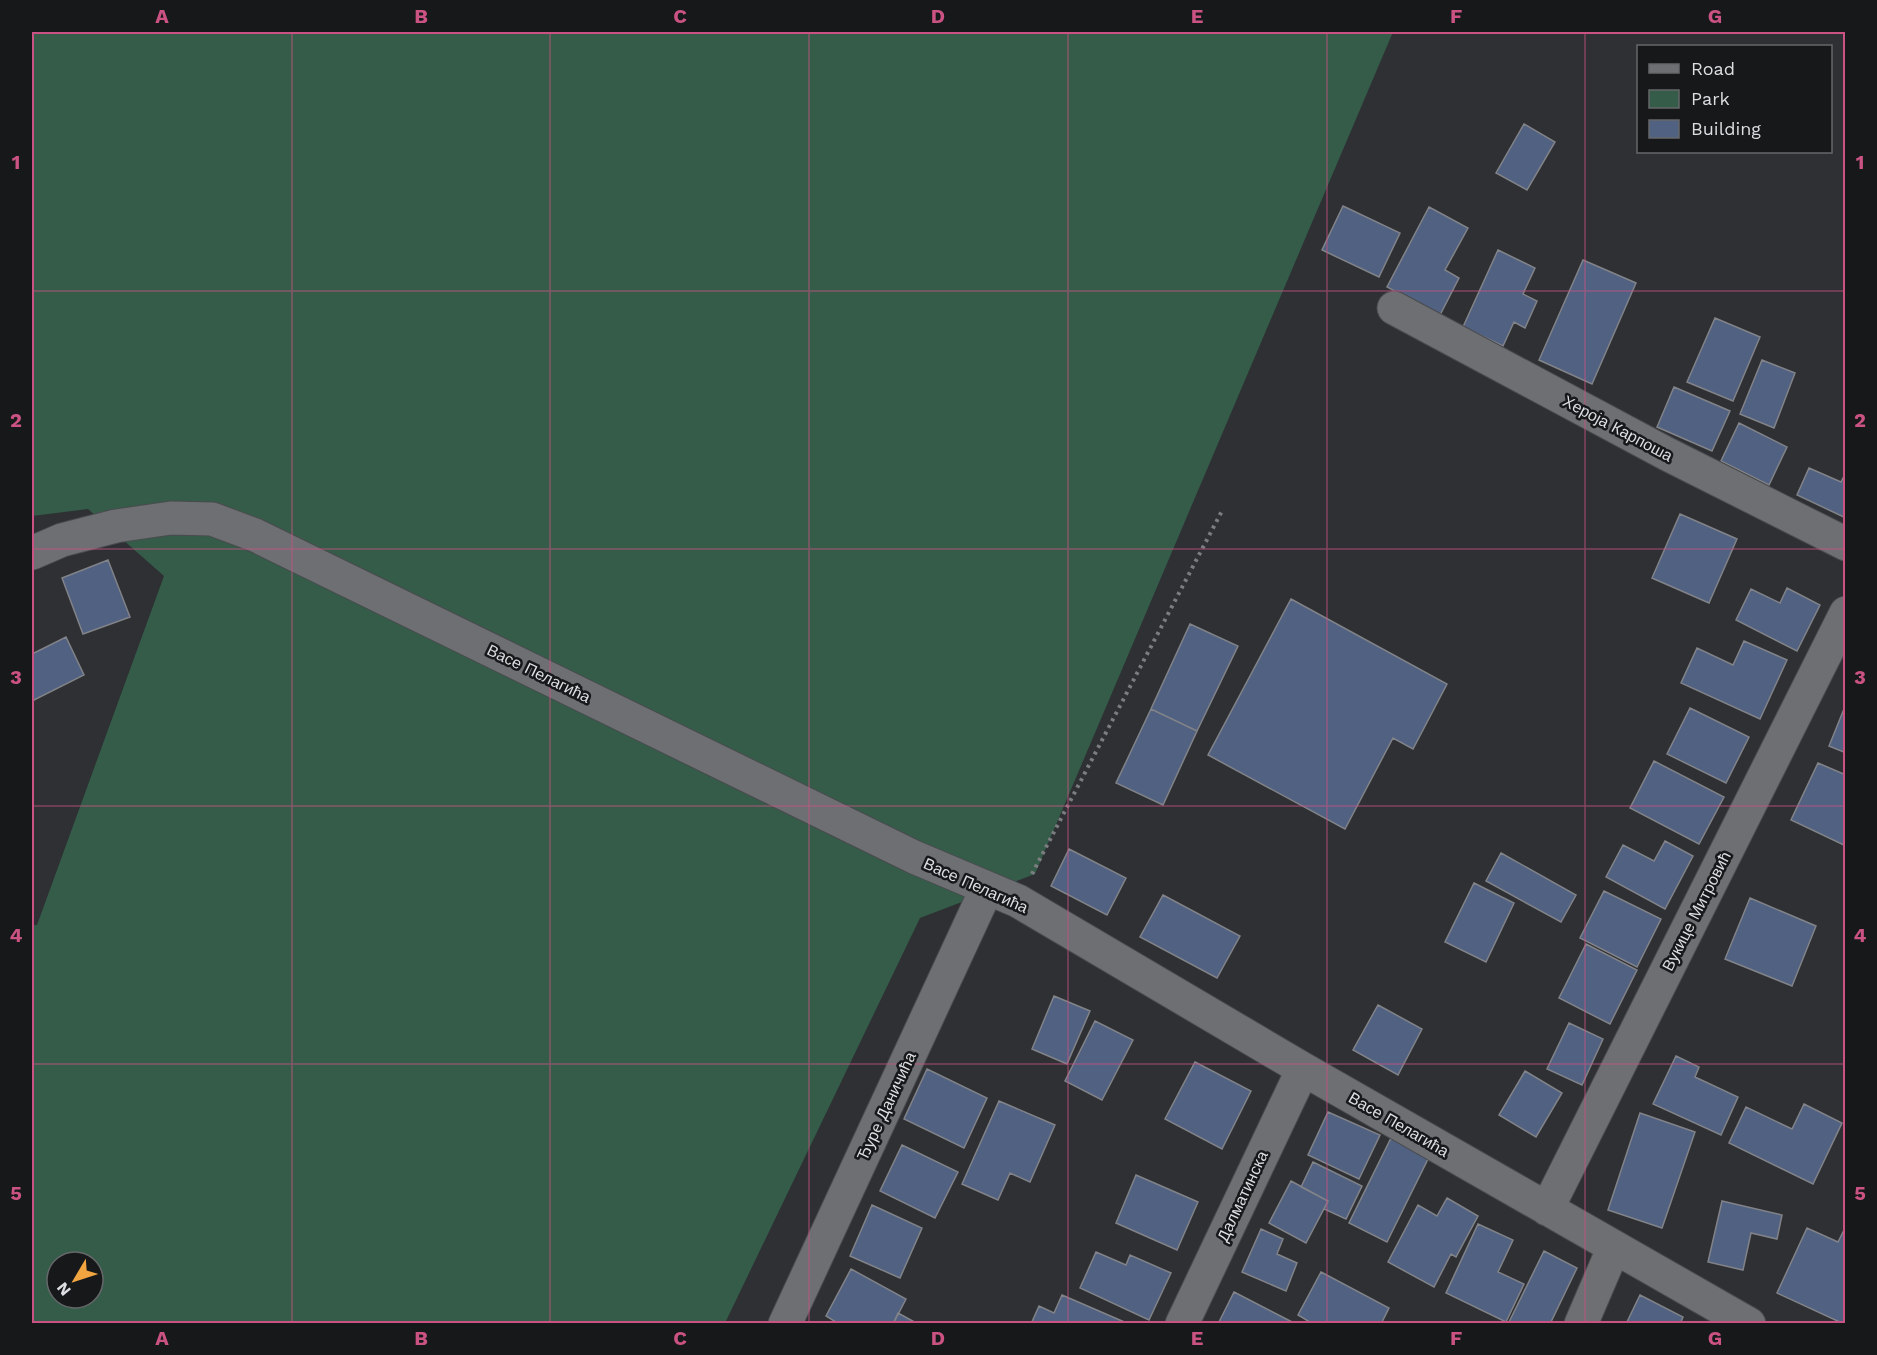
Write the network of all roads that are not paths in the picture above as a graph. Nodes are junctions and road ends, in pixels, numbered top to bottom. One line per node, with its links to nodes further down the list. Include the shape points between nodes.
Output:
1 (1394, 308): 2 (street, Хероја Карпоша)
2 (1845, 544)
3 (32, 553): 5 (street, Васе Пелагића, via 62,540 116,526 171,518 212,519 255,535)
4 (1845, 613): 7 (street, Вукице Митровић)
5 (987, 888): 6 (street, Васе Пелагића, via 1018,901); 9 (street, Ђуре Даничића)
6 (1303, 1069): 7 (street, Васе Пелагића); 10 (street, Далматинска)
7 (1547, 1209): 8 (street, Васе Пелагића)
8 (1614, 1247): 11 (street); 12 (street, Васе Пелагића)
9 (785, 1323)
10 (1182, 1323)
11 (1581, 1323)
12 (1749, 1323)

